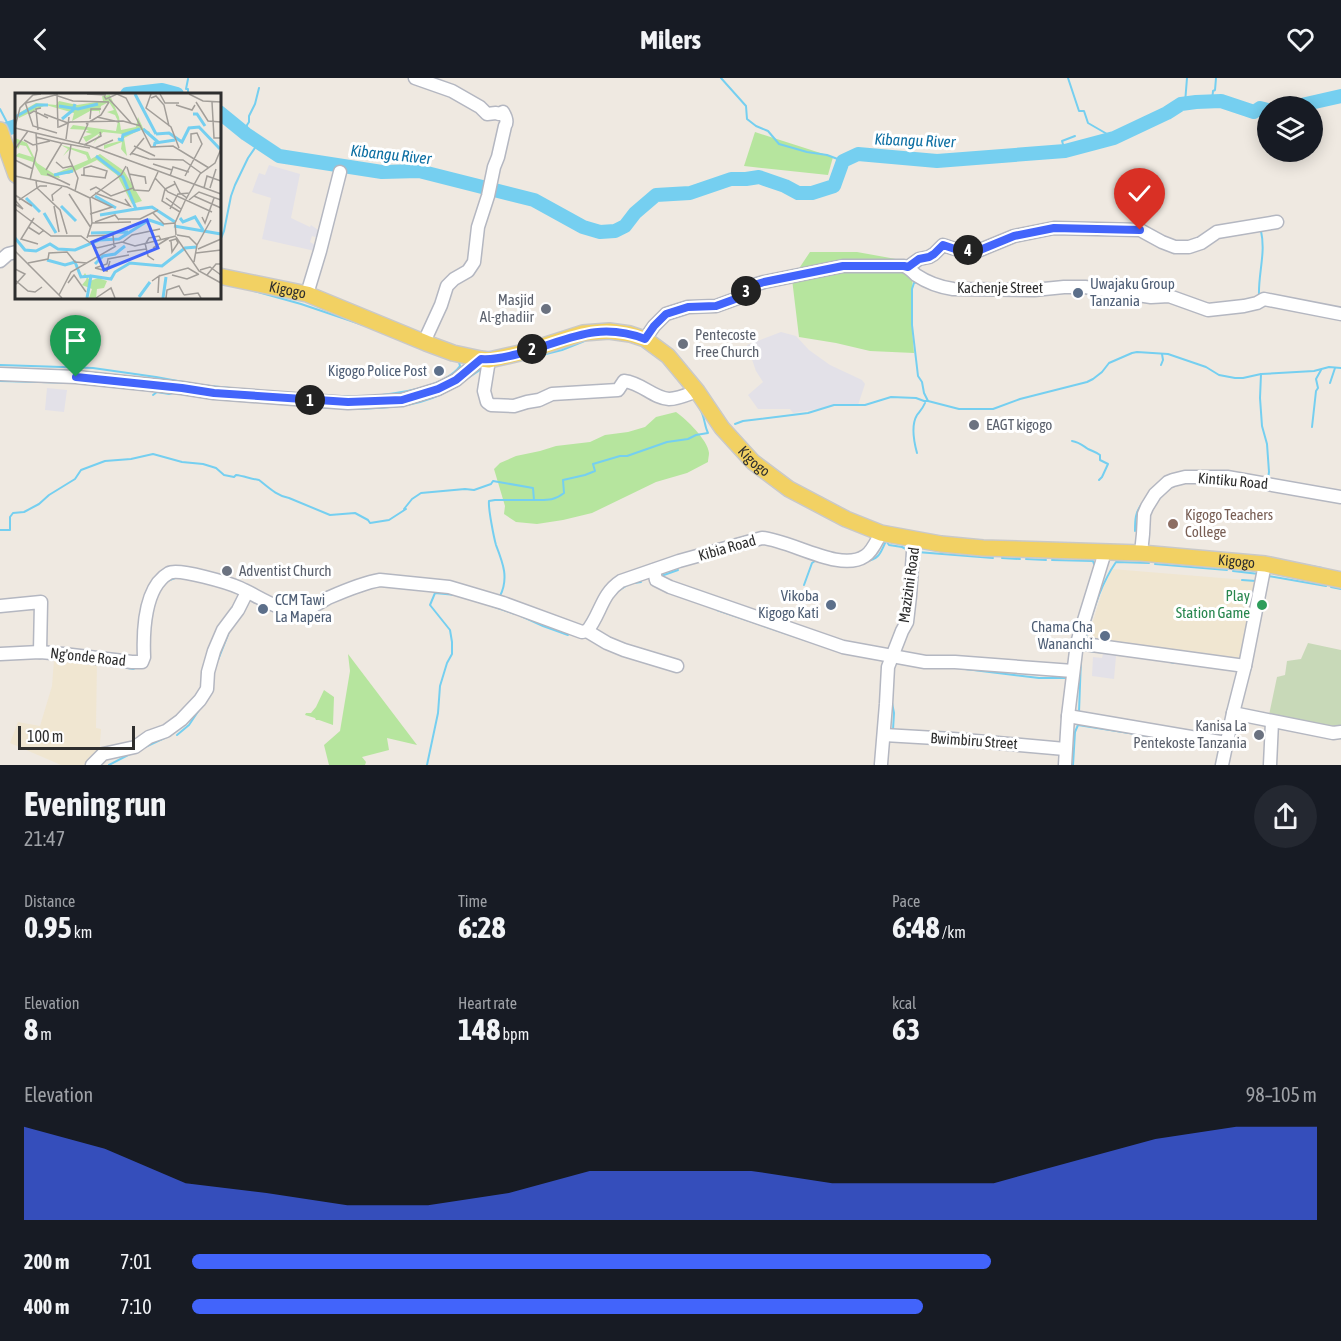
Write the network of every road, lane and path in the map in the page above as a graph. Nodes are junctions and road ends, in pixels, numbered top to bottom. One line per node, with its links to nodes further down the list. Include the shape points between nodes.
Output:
1 (415, 78): 13 (street, via 452,91 487,114 503,112 507,123 478,227 474,262 447,286)
2 (3, 146): 4 (main road)
3 (340, 171): 10 (street)
4 (15, 173)
5 (1277, 222): 8 (street, via 1217,232 1190,247 1175,247 1140,230 1054,228 1014,236 980,250 943,245)
6 (15, 252): 7 (street)
7 (0, 261)
8 (908, 267): 11 (street, Kachenje Street, via 942,288 1085,287 1168,296 1208,310 1244,306 1264,299); 12 (street, via 843,266 764,282 716,306 688,307 666,314)
9 (220, 276): 10 (main road, Kigogo)
10 (307, 294): 13 (main road, Kigogo)
11 (1341, 314)
12 (645, 339): 14 (main road, Kigogo, via 609,331 583,333); 16 (main road, Kigogo, via 668,356)
13 (424, 342): 14 (main road, Kigogo)
14 (485, 360): 15 (street, via 438,389 402,400 348,402 214,393 76,377); 16 (street, via 484,391 491,405 514,406 552,394 618,390 624,381 668,399)
15 (0, 374)
16 (697, 391): 18 (main road, Kigogo, via 722,428 767,473 789,489)
17 (1341, 497): 21 (street, Kintiku Road, via 1227,477 1173,480 1155,494 1147,507)
18 (881, 533): 19 (main road, Kigogo); 23 (street, Kibia Road, via 866,556 848,561 828,559 762,538)
19 (916, 540): 20 (main road, Kigogo, via 1005,550); 31 (street, Mazizini Road, via 907,622)
20 (1105, 552): 21 (main road, Kigogo); 28 (street)
21 (1141, 553): 22 (main road, Kigogo)
22 (1265, 564): 24 (main road, Kigogo); 33 (street)
23 (654, 570): 27 (street, Kibia Road, via 614,585); 31 (street, via 656,580 670,587 843,647)
24 (1341, 580)
25 (247, 592): 27 (street, via 271,604 301,611 372,581 432,584); 29 (street, Ng'onde Road, via 196,575 171,572 157,586 147,606 142,662); 43 (street, via 223,630 208,672 207,689 200,700 166,731 135,747 103,754)
26 (0, 606): 29 (street, via 41,602)
27 (587, 631): 32 (street, via 607,643)
28 (1077, 643): 33 (street); 34 (street)
29 (40, 652): 30 (street, Ng'onde Road)
30 (0, 654)
31 (892, 655): 34 (street, via 925,662); 39 (street, Mazizini Road)
32 (677, 666)
33 (1245, 666): 35 (street)
34 (1073, 671): 36 (street)
35 (1233, 713): 37 (street); 40 (street)
36 (1068, 716): 40 (street); 41 (street)
37 (1272, 722): 38 (street); 46 (street)
38 (1341, 732)
39 (884, 735): 41 (street, Bwimbiru Street); 42 (street, Mazizini Road)
40 (1226, 743): 45 (street)
41 (1065, 749): 44 (street)
42 (881, 764)
43 (92, 765)
44 (1065, 765)
45 (1222, 765)
46 (1270, 765)

